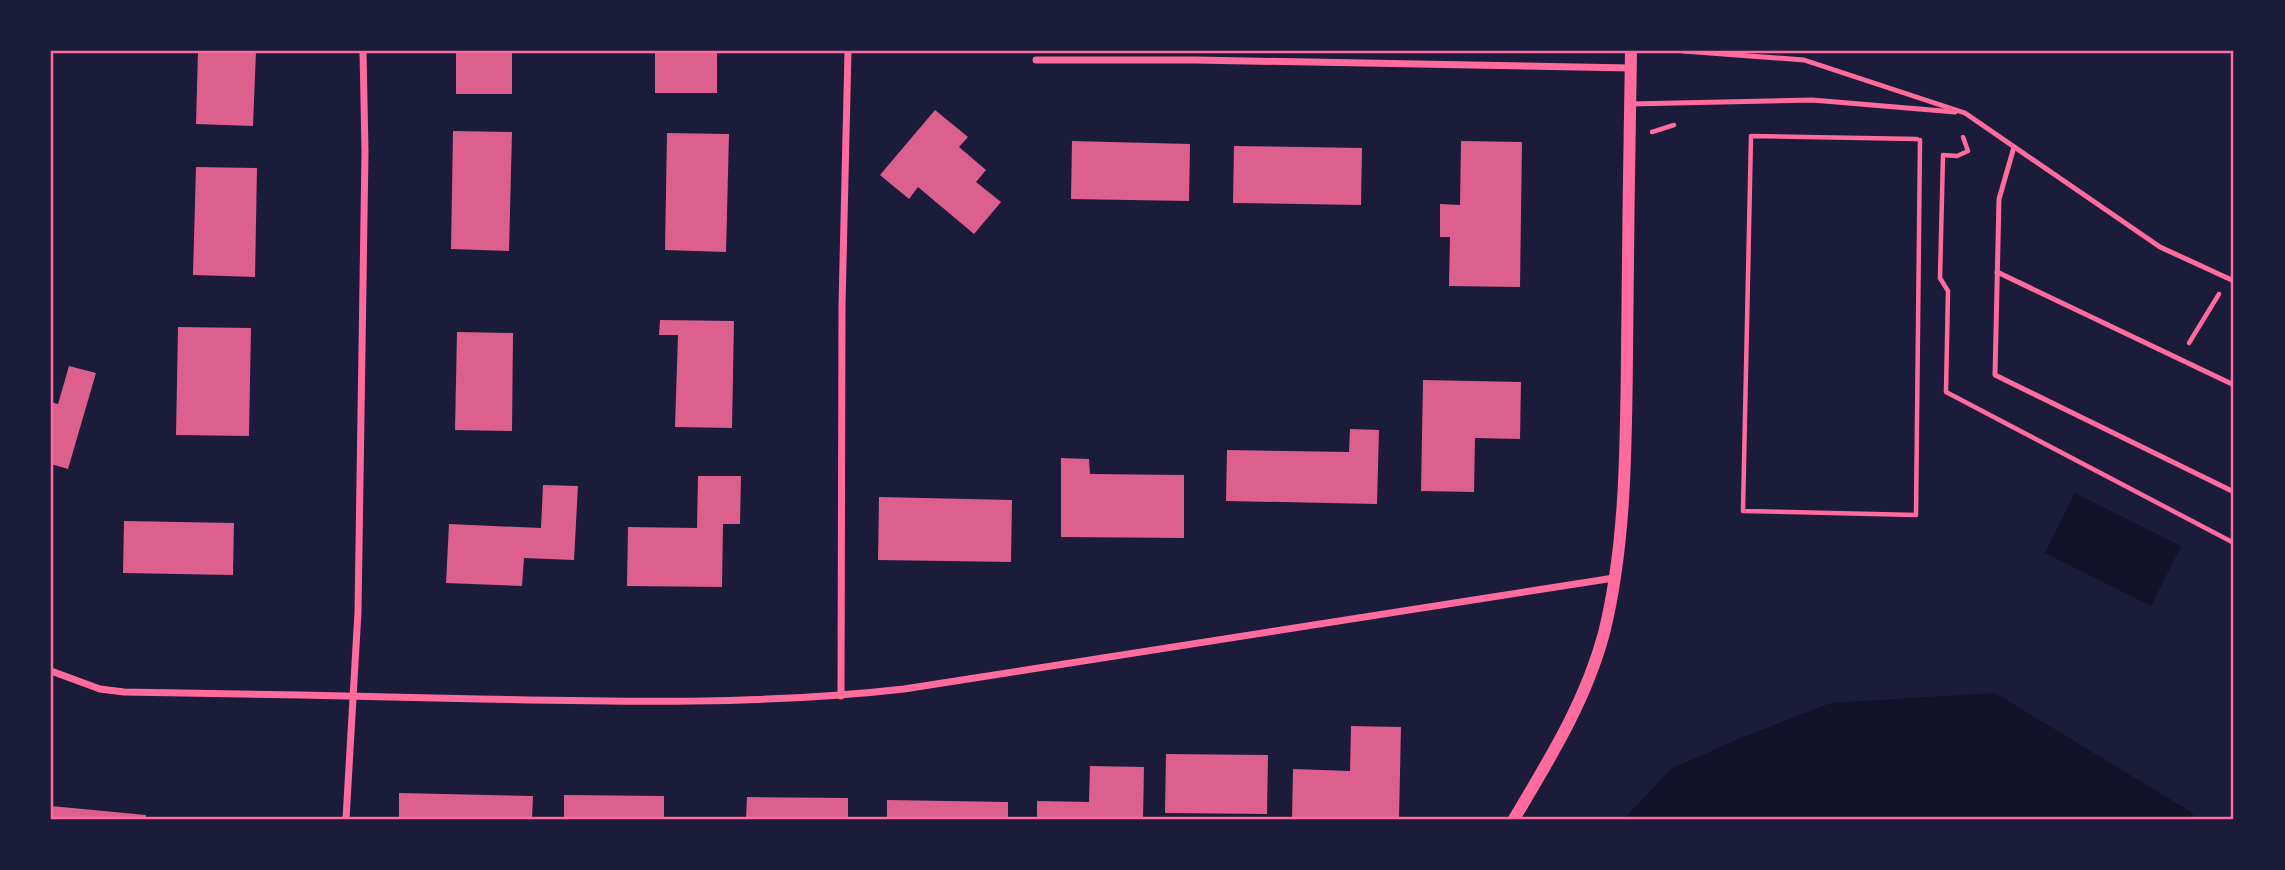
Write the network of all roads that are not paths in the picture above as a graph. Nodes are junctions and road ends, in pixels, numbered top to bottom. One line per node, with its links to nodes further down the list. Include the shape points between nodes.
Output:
1 (363, 51): 16 (street, via 358,612)
2 (848, 51): 17 (street)
3 (1631, 51): 6 (street)
4 (1683, 51): 8 (lane, via 1804,60)
5 (1036, 60): 6 (street)
6 (1631, 68): 7 (street)
7 (1630, 104): 8 (lane, via 1812,100); 14 (street, via 1626,398)
8 (1965, 113): 9 (lane)
9 (2014, 147): 10 (lane, via 1999,200); 11 (lane, via 2160,247)
10 (1997, 272): 12 (lane); 13 (lane, via 1995,375)
11 (2231, 280)
12 (2234, 385)
13 (2234, 492)
14 (1614, 578): 17 (street, via 904,690); 19 (street, via 1604,633 1588,683)
15 (51, 671): 16 (street, via 100,689 124,692)
16 (352, 696): 17 (street, via 601,701); 18 (street)
17 (841, 696)
18 (346, 819)
19 (1514, 819)

